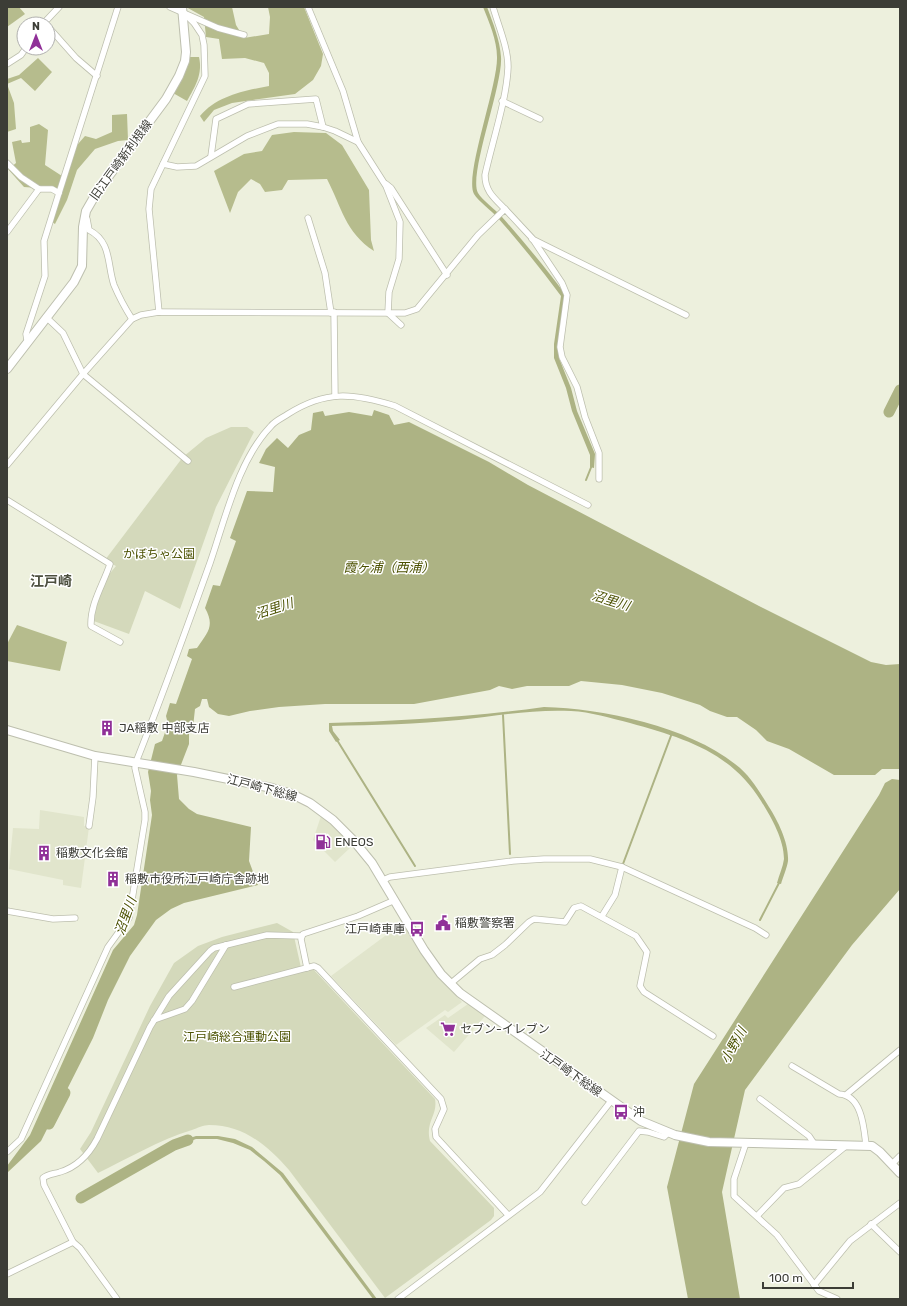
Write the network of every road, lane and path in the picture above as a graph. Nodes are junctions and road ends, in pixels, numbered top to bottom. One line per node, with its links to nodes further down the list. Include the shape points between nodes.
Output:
1 (59, 7): 7 (street)
2 (118, 7): 12 (street)
3 (170, 7): 6 (street)
4 (308, 7): 16 (street, via 343,91)
5 (493, 7): 13 (street, via 507,56 508,67)
6 (182, 9): 8 (street, via 218,28); 19 (street, via 202,36 205,76); 24 (main road, 旧江戸崎新利根線, via 186,52 179,76 166,99 97,192)
7 (51, 16)
8 (244, 35)
9 (56, 36): 12 (street)
10 (19, 56): 11 (street)
11 (7, 64)
12 (97, 76): 22 (street)
13 (502, 101): 14 (street); 23 (street, via 485,184 488,192)
14 (540, 119)
15 (323, 128): 16 (street, via 336,131); 17 (street, via 307,124 278,124 247,136); 17 (street, via 316,99 248,104 216,119)
16 (358, 142): 20 (street)
17 (211, 156): 19 (street, via 196,166 177,167)
18 (7, 163): 21 (street, via 21,177)
19 (163, 164): 29 (street, via 151,189 149,209)
20 (384, 182): 28 (street, via 392,188); 31 (street, via 400,222 399,259 389,292)
21 (40, 189): 22 (street); 26 (street)
22 (59, 193): 36 (street, via 44,242 45,276 26,334)
23 (505, 209): 27 (street); 28 (street, via 478,235)
24 (84, 217): 33 (main road, 旧江戸崎新利根線, via 82,266 74,282); 34 (street, via 87,219 89,230 105,245 114,283)
25 (308, 218): 30 (street, via 325,273)
26 (7, 232)
27 (532, 238): 32 (street); 42 (street, via 562,283 567,295 560,348 577,387 599,453)
28 (447, 275): 31 (street, via 417,309)
29 (159, 312): 30 (street); 34 (street)
30 (333, 312): 31 (street); 39 (street)
31 (388, 313): 35 (street)
32 (686, 315)
33 (46, 317): 36 (main road, 旧江戸崎新利根線); 38 (street, via 63,333)
34 (132, 319): 38 (street)
35 (401, 325)
36 (28, 340): 37 (main road, 旧江戸崎新利根線)
37 (7, 369)
38 (83, 374): 40 (street); 41 (street)
39 (335, 396): 44 (street, via 366,397 395,406); 48 (street, via 302,405 272,425 255,445 238,483)
40 (188, 461)
41 (7, 464)
42 (599, 478)
43 (7, 500): 45 (street, via 110,564 90,615 91,626)
44 (588, 505)
45 (120, 642)
46 (7, 730): 47 (main road, 江戸崎下総線)
47 (94, 756): 48 (main road, 江戸崎下総線); 49 (street)
48 (138, 762): 51 (main road, 江戸崎下総線, via 264,786 301,798 322,811 343,830 368,858); 74 (street, via 135,768 145,820 129,918 108,948 21,1139)
49 (89, 826)
50 (622, 867): 51 (street, via 590,859 521,860 436,870); 54 (street, via 615,895); 56 (street)
51 (383, 880): 52 (main road, 江戸崎下総線)
52 (395, 900): 57 (street); 60 (main road, 江戸崎下総線, via 424,950)
53 (7, 911): 55 (street, via 53,919)
54 (602, 916): 60 (street, via 581,906 574,908 565,922 534,919 505,945 492,955 480,959); 63 (street, via 636,936 647,952 640,986 644,992)
55 (75, 918)
56 (766, 935)
57 (301, 936): 58 (street, via 267,935); 59 (street)
58 (226, 945): 62 (street, via 210,952 168,996); 62 (street, via 185,1009)
59 (307, 968): 61 (street); 80 (street, via 314,966 320,969 442,1099 444,1109 435,1129 436,1137)
60 (450, 984): 68 (main road, 江戸崎下総線, via 485,1012)
61 (234, 987)
62 (154, 1020): 83 (street, via 94,1146 77,1164 43,1178 44,1185)
63 (713, 1036)
64 (900, 1050): 66 (street)
65 (792, 1066): 66 (street, via 839,1094)
66 (847, 1094): 73 (street, via 854,1101 864,1121)
67 (760, 1099): 71 (street, via 809,1136)
68 (611, 1101): 69 (main road, 江戸崎下総線, via 641,1121); 80 (street, via 540,1192)
69 (671, 1134): 70 (main road, 江戸崎下総線, via 709,1142); 78 (street, via 664,1137 639,1131)
70 (744, 1143): 71 (main road, 江戸崎下総線); 81 (street, via 734,1179 734,1196)
71 (815, 1145): 72 (main road, 江戸崎下総線)
72 (847, 1145): 73 (main road, 江戸崎下総線); 81 (street, via 799,1184 784,1188)
73 (866, 1146): 76 (main road, 江戸崎下総線, via 876,1148)
74 (7, 1152)
75 (900, 1156): 76 (street)
76 (892, 1164): 77 (main road, 江戸崎下総線)
77 (900, 1173)
78 (585, 1202)
79 (900, 1203): 82 (street)
80 (508, 1215): 88 (street)
81 (757, 1216): 86 (street, via 777,1235)
82 (870, 1224): 84 (street); 86 (street, via 850,1241)
83 (73, 1242): 85 (street); 87 (street)
84 (900, 1252)
85 (7, 1274)
86 (814, 1285): 89 (street, via 819,1291)
87 (117, 1299)
88 (398, 1299)
89 (837, 1299)

